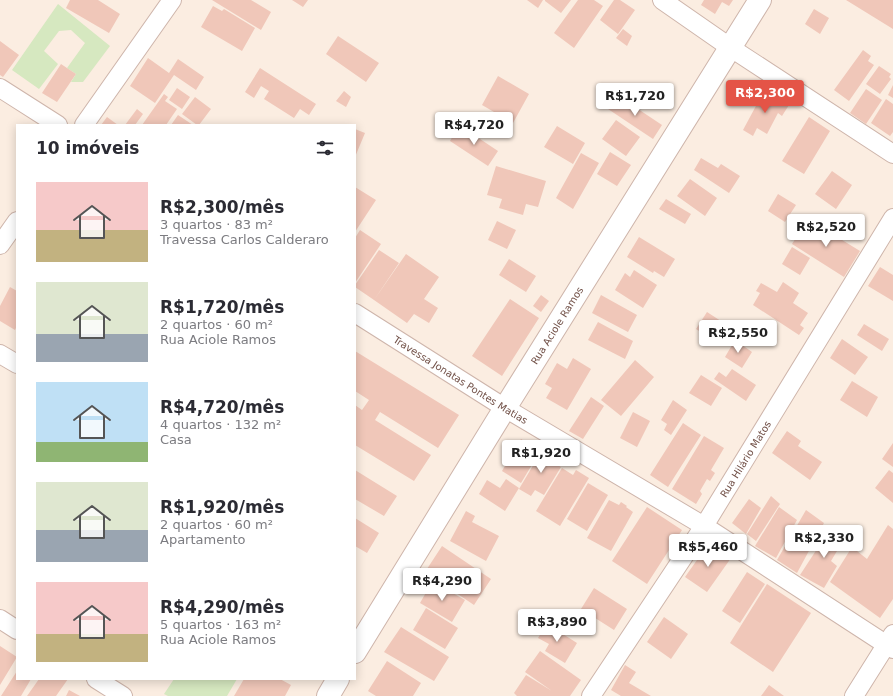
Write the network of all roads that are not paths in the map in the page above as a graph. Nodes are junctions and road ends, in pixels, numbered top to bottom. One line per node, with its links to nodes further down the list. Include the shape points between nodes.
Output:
1 (172, 0): 7 (street)
2 (662, 0): 4 (street)
3 (760, 0): 4 (street, Rua Aciole Ramos)
4 (731, 48): 8 (street); 15 (street, Rua Aciole Ramos)
5 (0, 88): 6 (street)
6 (56, 124)
7 (85, 124)
8 (893, 154)
9 (893, 218): 16 (street, Rua Hilário Matos)
10 (16, 222): 11 (street)
11 (0, 245)
12 (356, 314): 15 (street, Travessa Jonatas Pontes Matias)
13 (0, 354): 14 (street)
14 (16, 363)
15 (505, 408): 16 (street, Travessa Jonatas Pontes Matias); 20 (street, Rua Aciole Ramos)
16 (704, 526): 19 (street, Travessa Jonatas Pontes Matias); 25 (street, Rua Hilário Matos)
17 (0, 619): 18 (street)
18 (16, 629)
19 (891, 642): 26 (street)
20 (356, 650)
21 (98, 680): 23 (street)
22 (337, 680): 24 (street)
23 (124, 696)
24 (328, 696)
25 (590, 696)
26 (854, 696)

